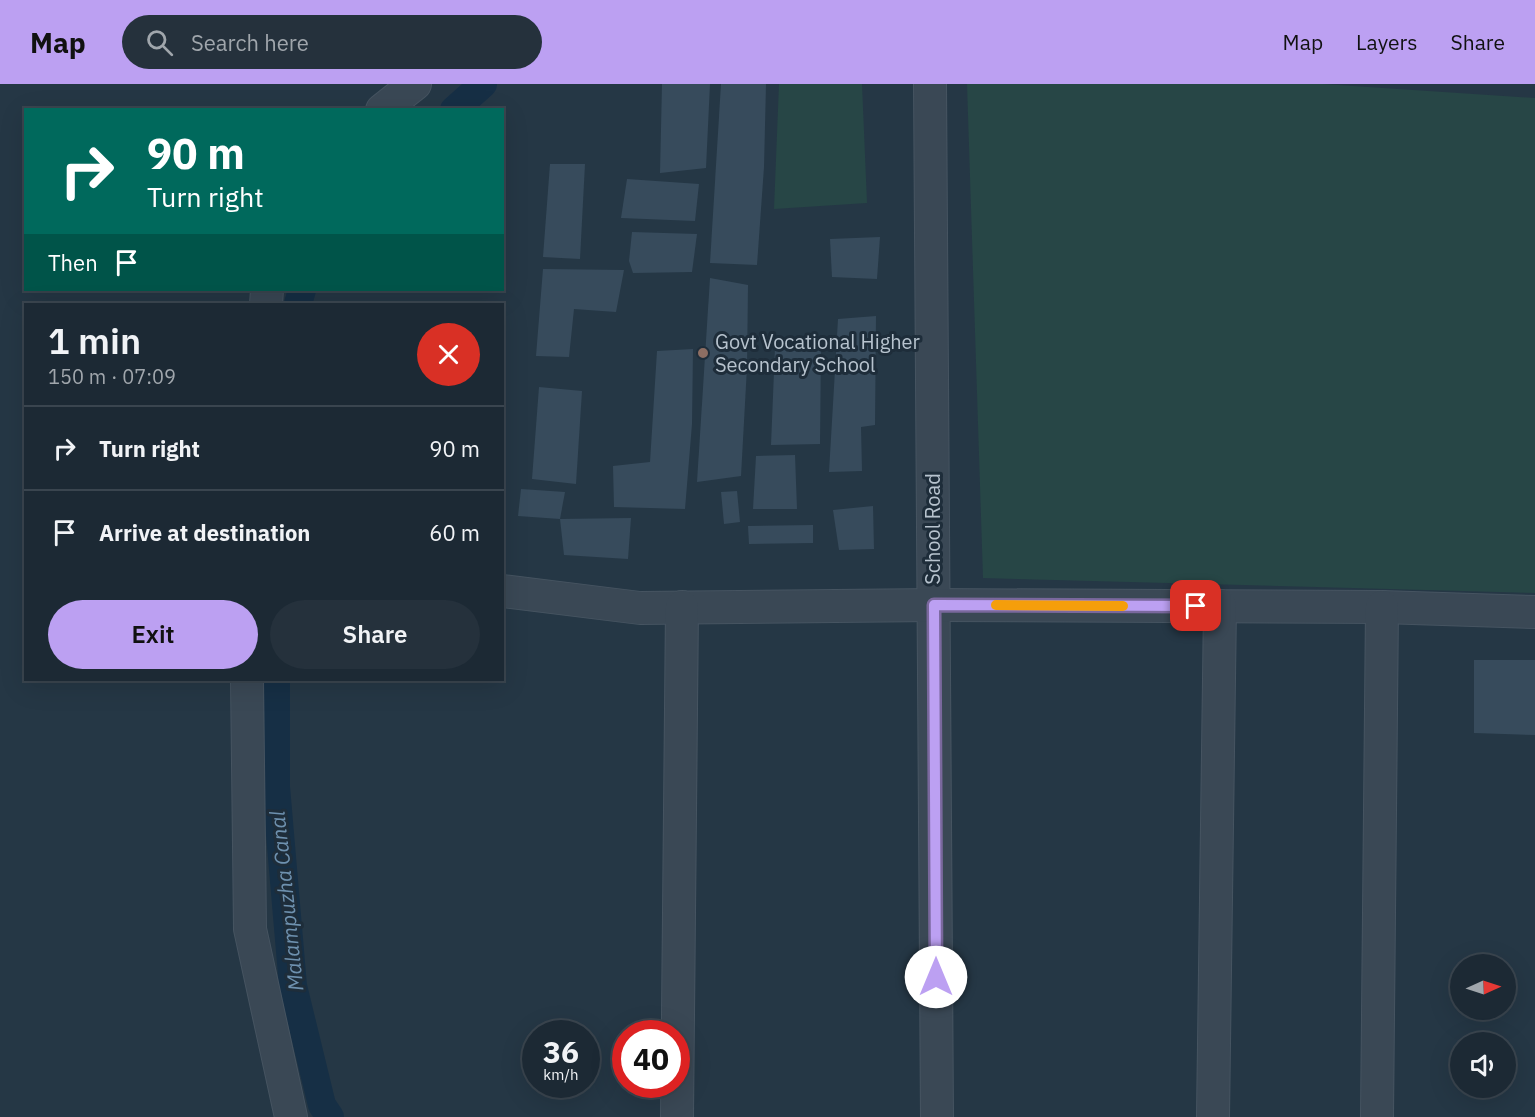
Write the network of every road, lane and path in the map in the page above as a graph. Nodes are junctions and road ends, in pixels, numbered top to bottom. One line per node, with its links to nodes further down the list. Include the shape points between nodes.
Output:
1 (415, 84): 3 (street)
2 (930, 84): 5 (street, School Road)
3 (385, 108)
4 (504, 591): 7 (street, via 640,608)
5 (934, 605): 6 (street); 7 (street); 13 (street, School Road)
6 (1220, 606): 8 (street); 14 (street)
7 (682, 607): 12 (street)
8 (1382, 607): 9 (street); 15 (street)
9 (1535, 612)
10 (248, 681): 11 (street, via 250,929)
11 (291, 1117)
12 (677, 1117)
13 (937, 1117)
14 (1213, 1117)
15 (1377, 1117)

